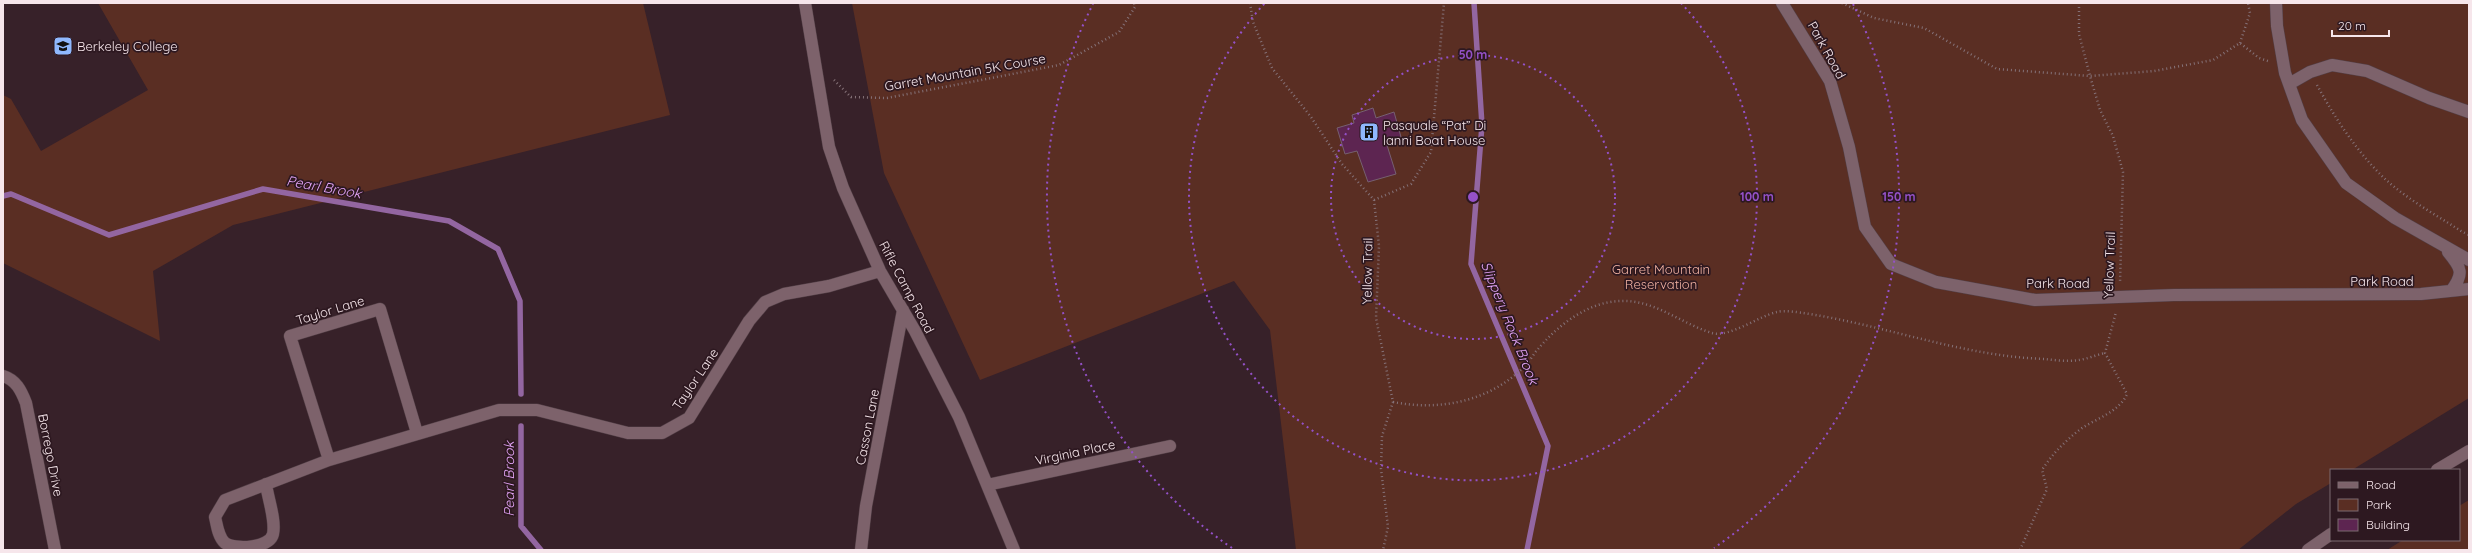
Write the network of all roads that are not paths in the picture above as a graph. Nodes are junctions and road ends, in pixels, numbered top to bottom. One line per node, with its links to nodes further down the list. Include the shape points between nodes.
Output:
1 (804, 3): 8 (street, Rifle Camp Road, via 829,147 843,188)
2 (1782, 3): 10 (street, Park Road, via 1830,81 1849,147 1865,227 1891,264 1936,282 2035,300 2120,296 2421,294)
3 (2276, 3): 4 (street, via 2277,26)
4 (2289, 84): 5 (street, via 2310,72 2332,65 2367,71); 6 (street, via 2302,120 2346,183 2395,218)
5 (2469, 112)
6 (2441, 244): 7 (street); 10 (street, via 2460,266 2460,278)
7 (2469, 260)
8 (880, 271): 11 (street, Rifle Camp Road); 13 (street, Taylor Lane, via 829,286 784,294 765,302 749,321 688,418 662,433 628,432 537,410 499,410)
9 (2469, 289): 10 (street, Park Road)
10 (2451, 291)
11 (903, 310): 19 (street, Rifle Camp Road, via 959,417); 22 (street, Casson Lane, via 866,506)
12 (3, 376): 21 (street, Borrego Drive, via 12,379 18,385 26,403)
13 (416, 433): 16 (street, Taylor Lane); 16 (street, Taylor Lane, via 380,309 290,336)
14 (1170, 446): 19 (street, Virginia Place)
15 (2469, 451): 17 (street)
16 (329, 460): 18 (street, Taylor Lane)
17 (2439, 469)
18 (266, 484): 18 (street, Taylor Lane, via 225,500 217,510 215,517 218,531 224,542 246,547 269,540 273,535)
19 (987, 485): 23 (street, Rifle Camp Road)
20 (2330, 535): 24 (street)
21 (55, 550)
22 (861, 550)
23 (1014, 550)
24 (2308, 550)

